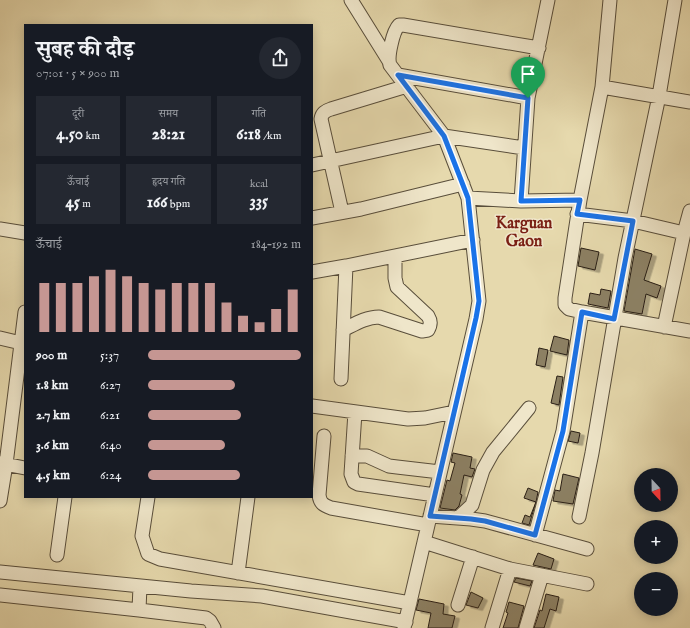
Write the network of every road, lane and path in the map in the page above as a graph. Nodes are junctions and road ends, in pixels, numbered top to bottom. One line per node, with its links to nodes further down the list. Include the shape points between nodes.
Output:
1 (351, 0): 6 (street)
2 (547, 0): 5 (street)
3 (674, 0): 10 (street)
4 (607, 1): 9 (street)
5 (539, 48): 6 (street, via 399,25 395,31); 11 (street)
6 (389, 61): 7 (street)
7 (398, 75): 8 (street); 11 (street)
8 (407, 86): 13 (street); 15 (street, via 326,110 321,114)
9 (602, 87): 10 (street); 19 (street)
10 (659, 96): 12 (street); 25 (street)
11 (528, 98): 14 (street)
12 (690, 102)
13 (444, 136): 14 (street); 15 (street); 17 (street)
14 (524, 148): 20 (street)
15 (330, 161): 16 (street); 22 (street)
16 (313, 165)
17 (463, 184): 18 (street); 22 (street)
18 (468, 198): 20 (street); 29 (street)
19 (580, 200): 20 (street); 23 (street)
20 (521, 201)
21 (690, 211): 28 (street)
22 (342, 212): 24 (street)
23 (577, 214): 25 (street); 33 (street, via 565,305 569,309)
24 (313, 218)
25 (633, 221): 28 (street); 34 (street)
26 (0, 229): 27 (street)
27 (24, 233)
28 (684, 233): 36 (street)
29 (473, 240): 30 (street); 45 (street, via 479,301)
30 (395, 256): 31 (street); 37 (street, via 397,287 428,316 428,330 422,331 374,317)
31 (346, 266): 32 (street); 37 (street)
32 (313, 272)
33 (582, 312): 34 (street); 59 (street, via 563,431)
34 (614, 319): 36 (street); 56 (street)
35 (24, 320): 40 (street)
36 (664, 327): 38 (street)
37 (343, 330): 41 (street)
38 (690, 331)
39 (0, 338): 40 (street)
40 (21, 343): 48 (street)
41 (341, 379)
42 (313, 406): 44 (street)
43 (529, 408): 57 (street, via 493,452 483,470 472,505)
44 (355, 412): 45 (street, via 408,419); 47 (street)
45 (454, 412): 50 (street)
46 (324, 436): 58 (street, via 318,495 324,506)
47 (352, 456): 50 (street, via 367,456 389,466); 51 (street, via 351,474 354,482 358,484)
48 (3, 463): 49 (street); 55 (street)
49 (24, 468)
50 (440, 472): 51 (street)
51 (435, 495): 58 (street)
52 (65, 498): 62 (street)
53 (148, 498): 66 (street, via 142,536 148,554 160,559)
54 (248, 498): 66 (street)
55 (0, 501)
56 (579, 517)
57 (458, 518): 58 (street); 59 (street, via 485,521)
58 (429, 520): 60 (street)
59 (535, 535): 61 (street)
60 (424, 542): 63 (street); 71 (street)
61 (587, 549)
62 (57, 555)
63 (473, 557): 64 (street); 72 (street)
64 (510, 569): 67 (street); 76 (street)
65 (0, 572): 69 (street)
66 (238, 573): 71 (street)
67 (542, 575): 68 (street); 77 (street)
68 (587, 584)
69 (140, 586): 73 (street); 74 (street, via 262,596)
70 (0, 595): 73 (street)
71 (410, 603): 74 (street)
72 (458, 605)
73 (139, 610): 75 (street, via 206,618)
74 (405, 625)
75 (214, 628)
76 (492, 628)
77 (526, 628)

